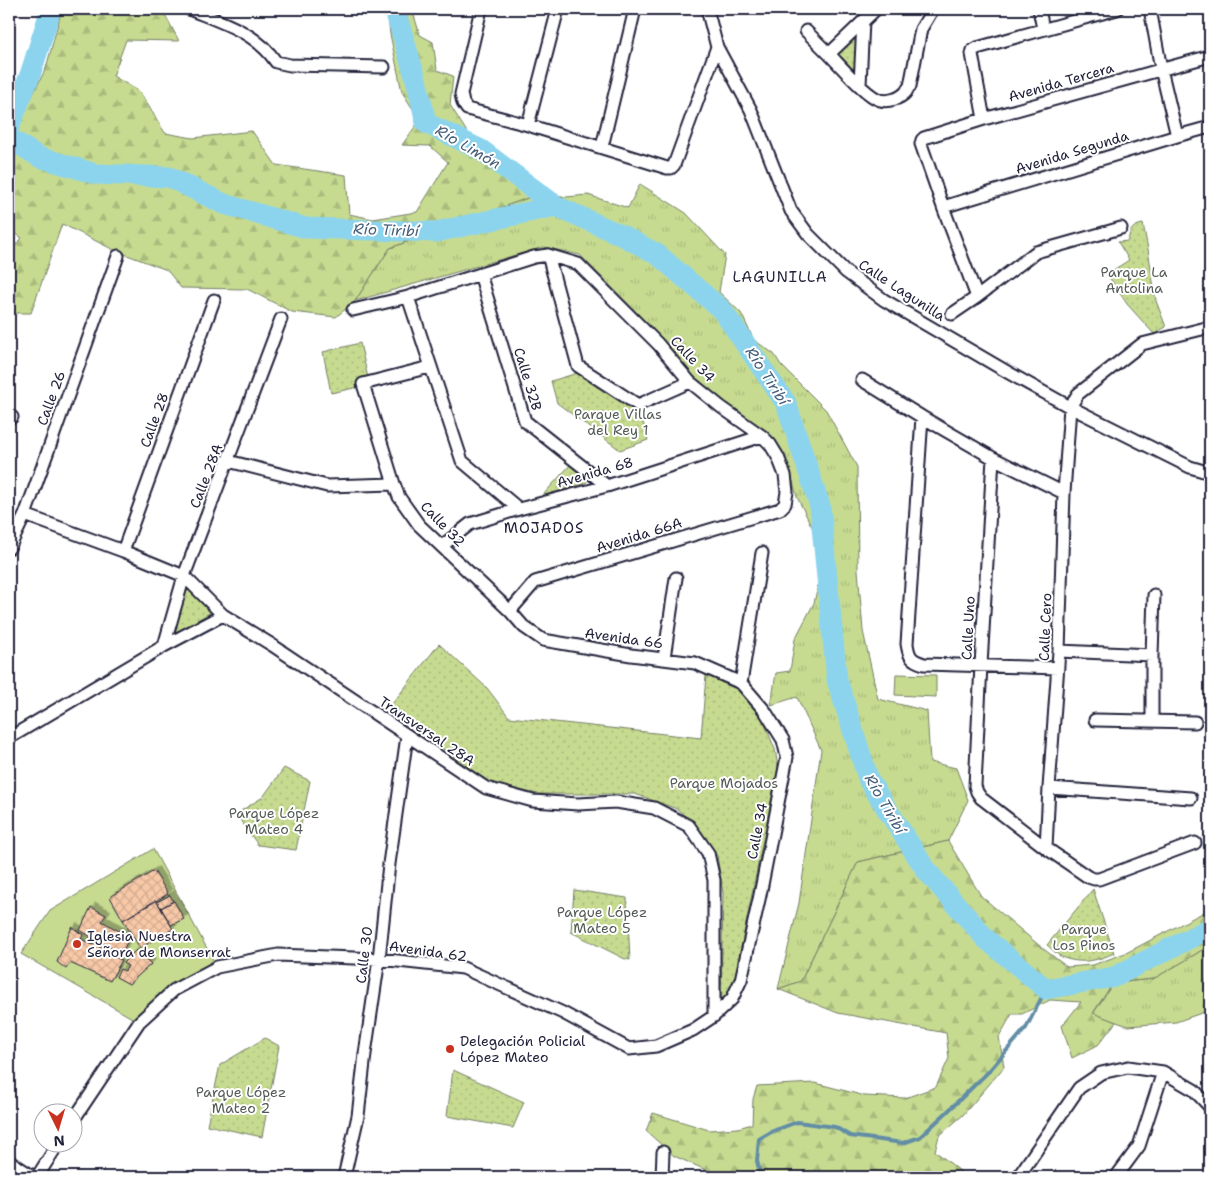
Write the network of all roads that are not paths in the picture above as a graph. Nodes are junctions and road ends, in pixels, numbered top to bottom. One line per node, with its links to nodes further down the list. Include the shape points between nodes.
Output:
1 (189, 9): 17 (street, via 231,25 268,50 276,62)
2 (481, 9): 21 (street, via 461,94 463,103 467,109)
3 (558, 9): 21 (street)
4 (635, 9): 24 (street)
5 (707, 9): 14 (street, Calle Lagunilla)
6 (876, 9): 11 (street)
7 (933, 9): 19 (street, via 921,29 910,86 906,92 898,98 879,100)
8 (1040, 9): 12 (street)
9 (1117, 9): 12 (street)
10 (1150, 9): 18 (street)
11 (863, 21): 15 (street); 19 (street)
12 (1043, 29): 20 (street, via 973,50)
13 (806, 32): 15 (street)
14 (717, 47): 24 (street, via 671,168); 40 (street, Calle Lagunilla, via 751,110 791,211 808,234 846,272 884,300)
15 (829, 54): 19 (street)
16 (1210, 56): 18 (street, Avenida Tercera)
17 (384, 67)
18 (1161, 69): 20 (street, Avenida Tercera); 23 (street)
19 (860, 86)
20 (984, 119): 25 (street, Avenida Tercera, via 922,140)
21 (528, 125): 24 (street)
22 (1210, 127): 23 (street, Avenida Segunda)
23 (1177, 136): 25 (street, Avenida Segunda)
24 (602, 147)
25 (943, 207): 31 (street)
26 (1121, 228): 31 (street, via 1036,252)
27 (548, 255): 29 (street); 39 (street, Calle 34, via 578,264 658,344); 39 (street, via 578,366 638,405)
28 (118, 256): 51 (street, Calle 26)
29 (480, 274): 30 (street); 47 (street, Calle 32B, via 525,422)
30 (408, 297): 33 (street); 37 (street)
31 (977, 297): 34 (street)
32 (214, 300): 54 (street, Calle 28)
33 (353, 310)
34 (952, 314)
35 (281, 319): 44 (street, Calle 28A)
36 (1210, 326): 40 (street, via 1142,344 1078,394)
37 (430, 367): 46 (street, Calle 32, via 363,384); 50 (street, via 462,461)
38 (862, 380): 41 (street)
39 (690, 382): 42 (street, Calle 34)
40 (1070, 407): 45 (street, Calle Lagunilla, via 1190,467); 48 (street, Calle Cero)
41 (922, 417): 43 (street); 65 (street, via 907,644 909,654 924,664)
42 (762, 436): 47 (street, Avenida 68); 49 (street, Calle 34, via 778,457 785,475)
43 (993, 458): 48 (street); 65 (street, Calle Uno)
44 (228, 461): 46 (street, via 327,486); 56 (street, Calle 28A)
45 (1210, 473)
46 (394, 484): 52 (street, Calle 32, via 419,525)
47 (607, 486): 50 (street, Avenida 68)
48 (1064, 493): 62 (street, Calle Cero)
49 (785, 504): 59 (street, Avenida 66A, via 780,509 535,582)
50 (519, 509): 52 (street, Avenida 68, via 470,524)
51 (24, 515): 53 (street, Calle 26); 54 (street)
52 (442, 546): 59 (street, Calle 32)
53 (9, 548)
54 (123, 551): 56 (street)
55 (762, 553): 67 (street)
56 (184, 576): 60 (street, Transversal 28A); 61 (street, Calle 28A)
57 (676, 578): 64 (street)
58 (1154, 595): 63 (street)
59 (510, 611): 64 (street, Avenida 66, via 524,627 543,640)
60 (223, 615): 61 (street); 71 (street, Transversal 28A)
61 (164, 646): 72 (street)
62 (1059, 651): 63 (street); 66 (street, Calle Cero)
63 (1152, 655): 69 (street)
64 (664, 658): 67 (street, Avenida 66, via 695,663)
65 (981, 665): 66 (street); 76 (street, Calle Uno, via 977,792)
66 (1058, 668): 73 (street, Calle Cero)
67 (741, 683): 78 (street, Calle 34, via 779,733 787,757 741,980 732,1000)
68 (1094, 720): 69 (street)
69 (1152, 721): 70 (street)
70 (1195, 722)
71 (407, 736): 77 (street, Calle 30); 78 (street, Transversal 28A, via 486,788 533,801 616,802 654,808 688,826 708,853 714,880)
72 (9, 738)
73 (1049, 788): 74 (street); 76 (street, Calle Cero)
74 (1191, 798)
75 (1195, 843): 76 (street, via 1099,879 1088,877)
76 (1046, 848)
77 (379, 959): 79 (street, Avenida 62, via 463,968 563,1014 629,1049 656,1046); 81 (street, Avenida 62, via 278,955 217,967 174,990 139,1022); 88 (street, Calle 30, via 358,1116)
78 (714, 1016): 79 (street, Calle 34)
79 (677, 1036)
80 (1163, 1072): 82 (street, via 1194,1090); 90 (street, via 1128,1067 1101,1073 1079,1088); 91 (street, via 1140,1146)
81 (82, 1107)
82 (1210, 1107)
83 (663, 1152): 89 (street)
84 (52, 1154): 87 (street)
85 (9, 1164): 86 (street)
86 (29, 1177)
87 (38, 1177)
88 (344, 1177)
89 (662, 1177)
90 (1018, 1177)
91 (1116, 1177)

